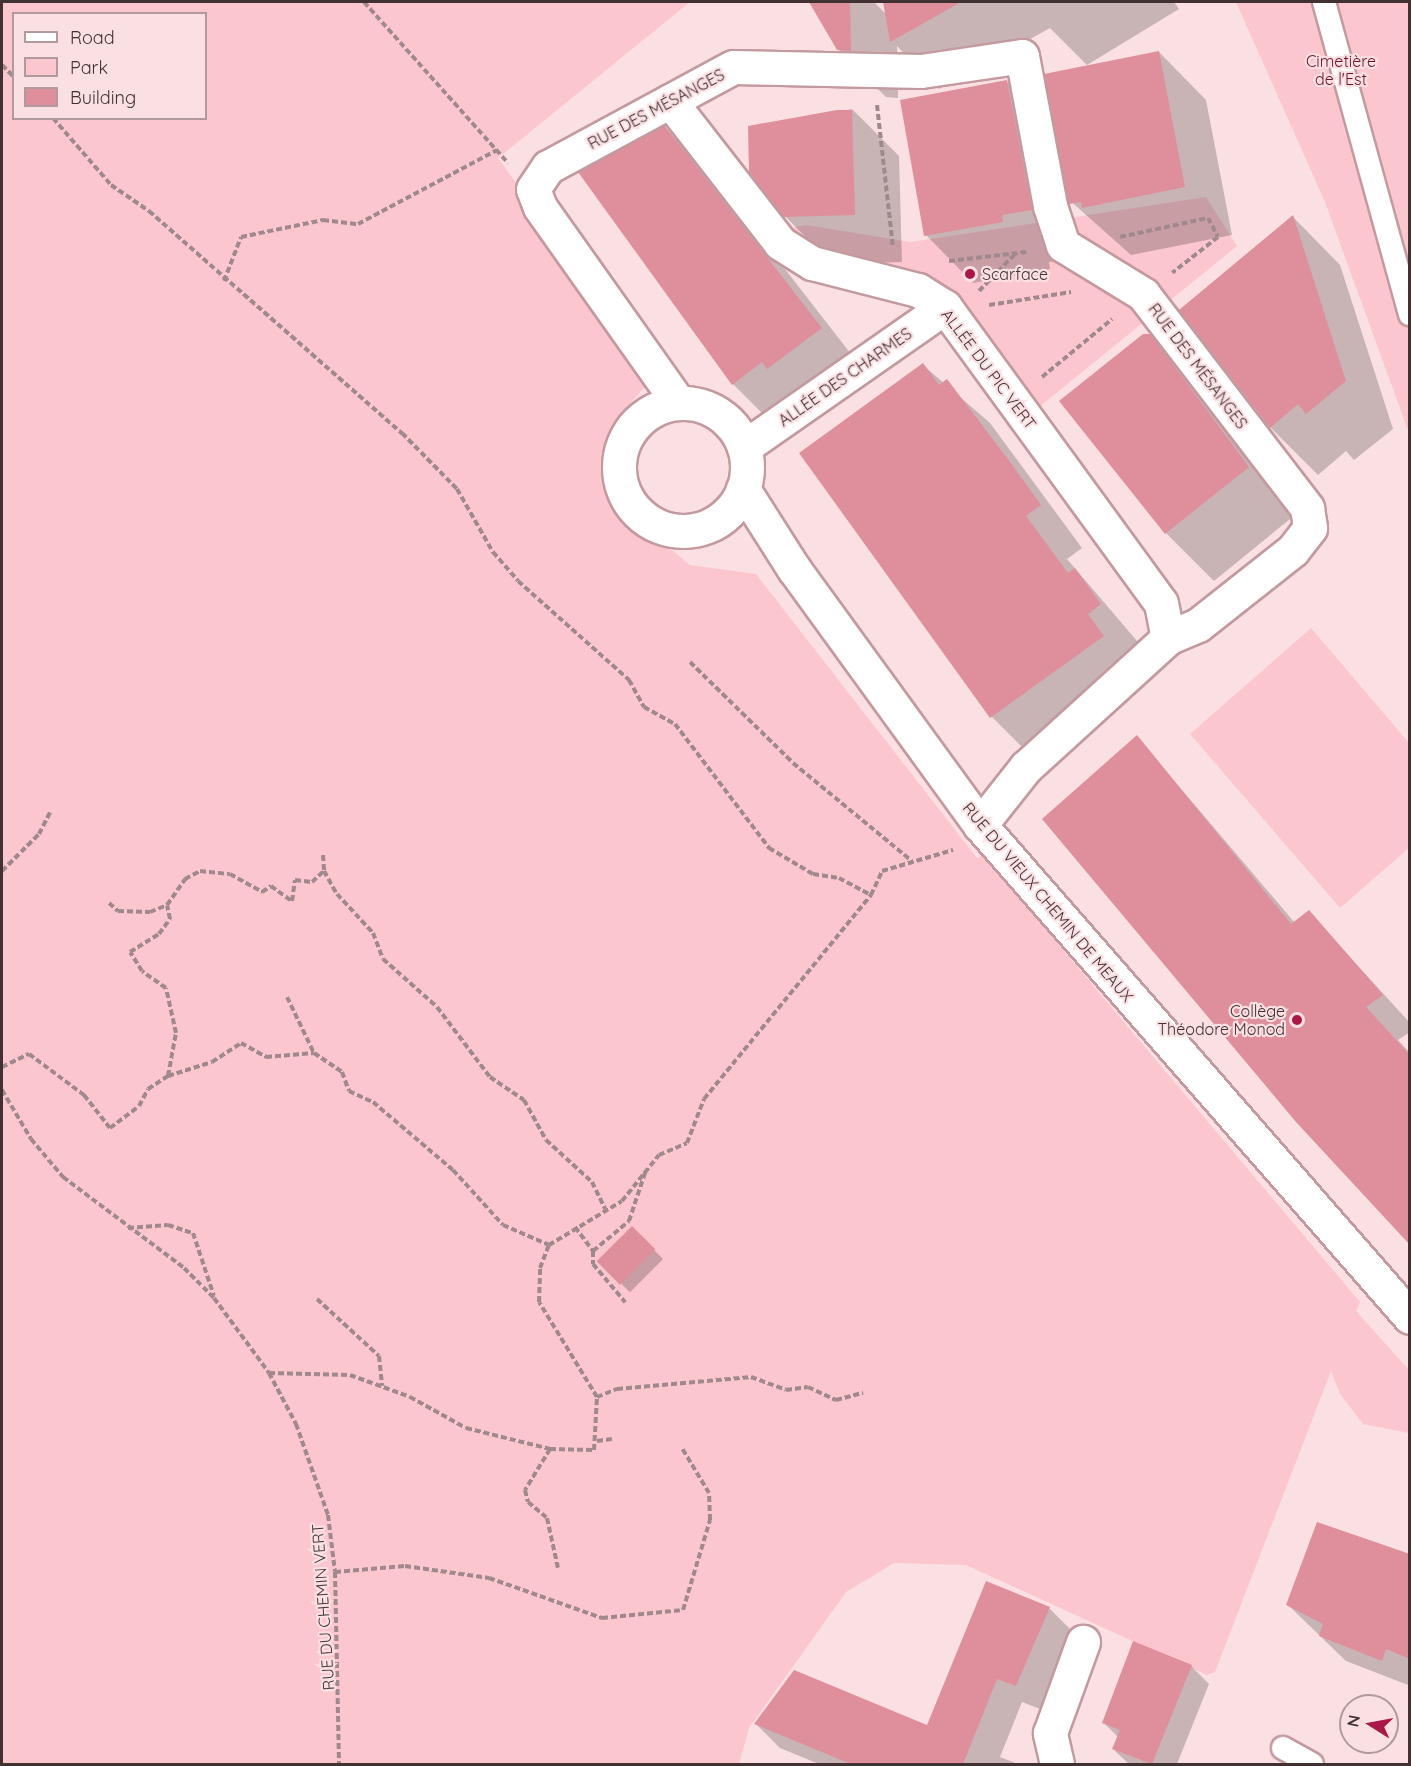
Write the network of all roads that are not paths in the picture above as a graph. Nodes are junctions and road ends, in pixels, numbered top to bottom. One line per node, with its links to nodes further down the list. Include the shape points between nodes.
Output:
1 (1324, 2): 4 (lane)
2 (670, 101): 3 (street, ALLÉE DU PIC VERT, via 780,243 812,263 918,290); 5 (street, RUE DES MÉSANGES, via 558,161 535,183 540,207); 8 (street, RUE DES MÉSANGES, via 733,67 921,71 1022,56 1050,206 1064,245 1143,294 1307,508 1310,528 1293,550 1198,625)
3 (945, 307): 6 (street, ALLÉE DES CHARMES); 8 (street, ALLÉE DU PIC VERT, via 1161,603)
4 (1410, 314)
5 (678, 402): 6 (street, via 718,413); 7 (street, via 658,407 627,435 619,455 625,497 656,525 698,530 733,507)
6 (744, 447): 7 (street)
7 (743, 489): 9 (street, RUE DU VIEUX CHEMIN DE MEAUX, via 794,569)
8 (1168, 638): 9 (street, RUE DES MÉSANGES, via 1026,766)
9 (980, 825): 10 (street, RUE DU VIEUX CHEMIN DE MEAUX)
10 (1410, 1317)
11 (1083, 1642): 13 (street, via 1050,1733)
12 (1283, 1748): 14 (lane)
13 (1057, 1764)
14 (1312, 1764)

